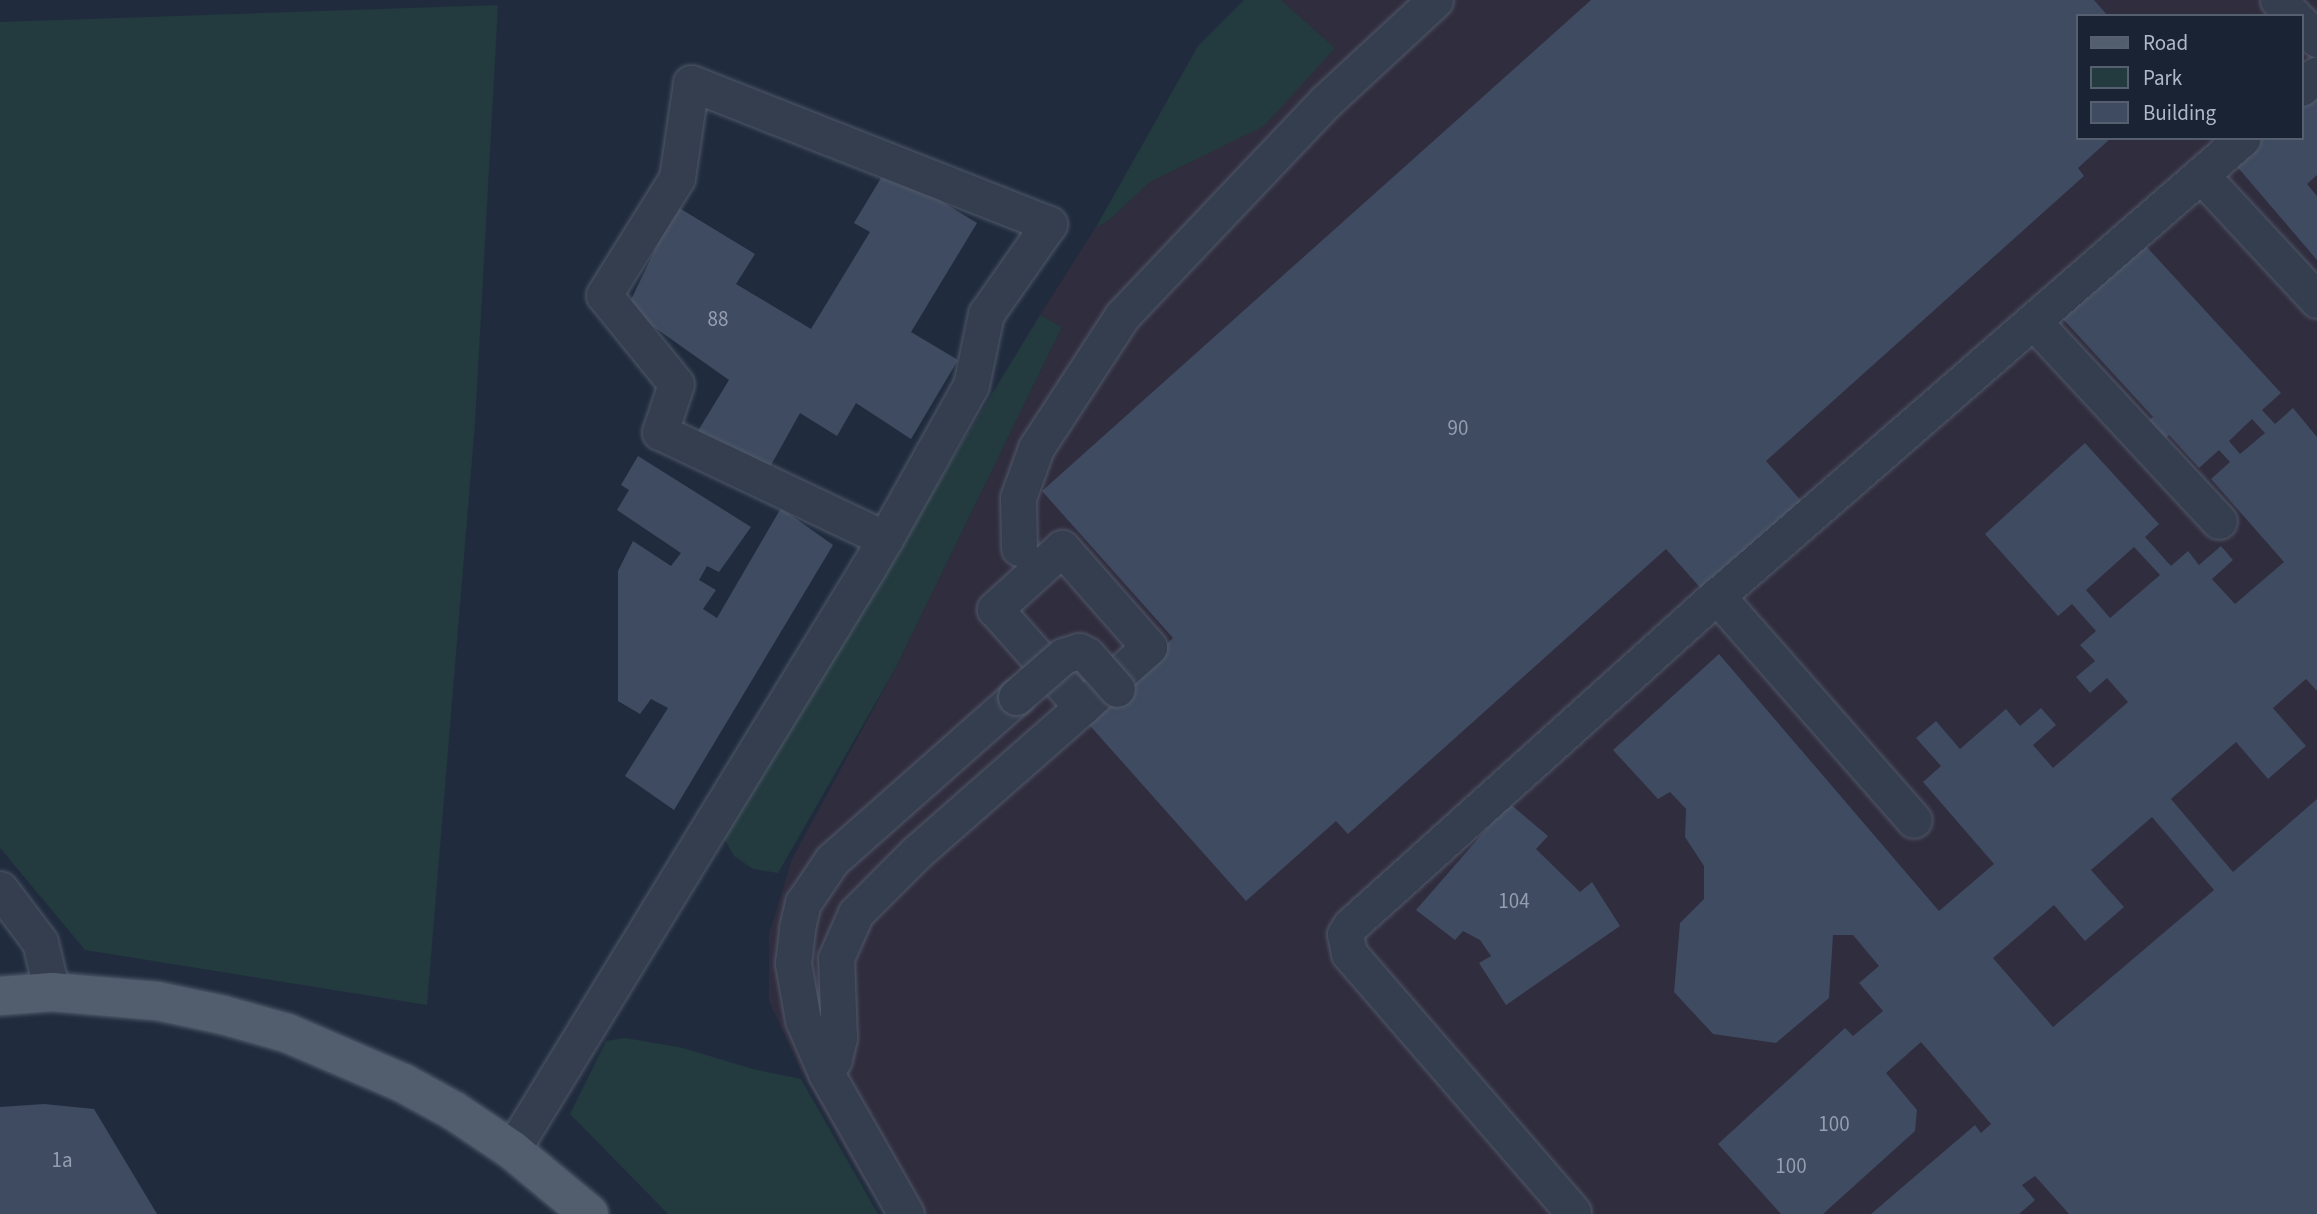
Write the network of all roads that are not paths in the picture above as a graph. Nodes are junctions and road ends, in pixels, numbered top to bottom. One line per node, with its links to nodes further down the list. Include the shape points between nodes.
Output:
1 (1435, 0): 14 (street, via 1325,103 1122,316 1036,448 1018,498)
2 (2278, 0): 3 (street)
3 (2292, 14)
4 (2303, 25): 5 (street)
5 (2317, 39)
6 (2317, 74): 7 (street)
7 (2303, 86)
8 (2241, 140): 9 (street)
9 (2201, 175): 10 (street); 11 (street)
10 (2317, 299)
11 (2033, 321): 12 (street); 15 (street)
12 (2218, 521)
13 (885, 539): 13 (street, via 971,385 986,314 1049,223 691,83 677,178 604,295 676,384 660,432); 23 (street)
14 (1019, 548)
15 (1717, 596): 18 (street); 24 (street, via 1345,934 1349,953)
16 (1117, 689): 22 (street, bridge, via 1087,654 1079,651 1063,656 832,860 803,903 793,962 803,1020)
17 (1082, 707): 17 (street, via 1149,646 1062,548 995,609); 22 (street, via 917,852 856,913 836,958 839,1038)
18 (1914, 820)
19 (0, 888): 20 (street, via 40,942)
20 (52, 992): 21 (main road); 23 (main road, via 157,1002 287,1033 403,1083)
21 (0, 996)
22 (826, 1073): 26 (street)
23 (512, 1150): 25 (main road)
24 (1573, 1213)
25 (589, 1214)
26 (906, 1214)

